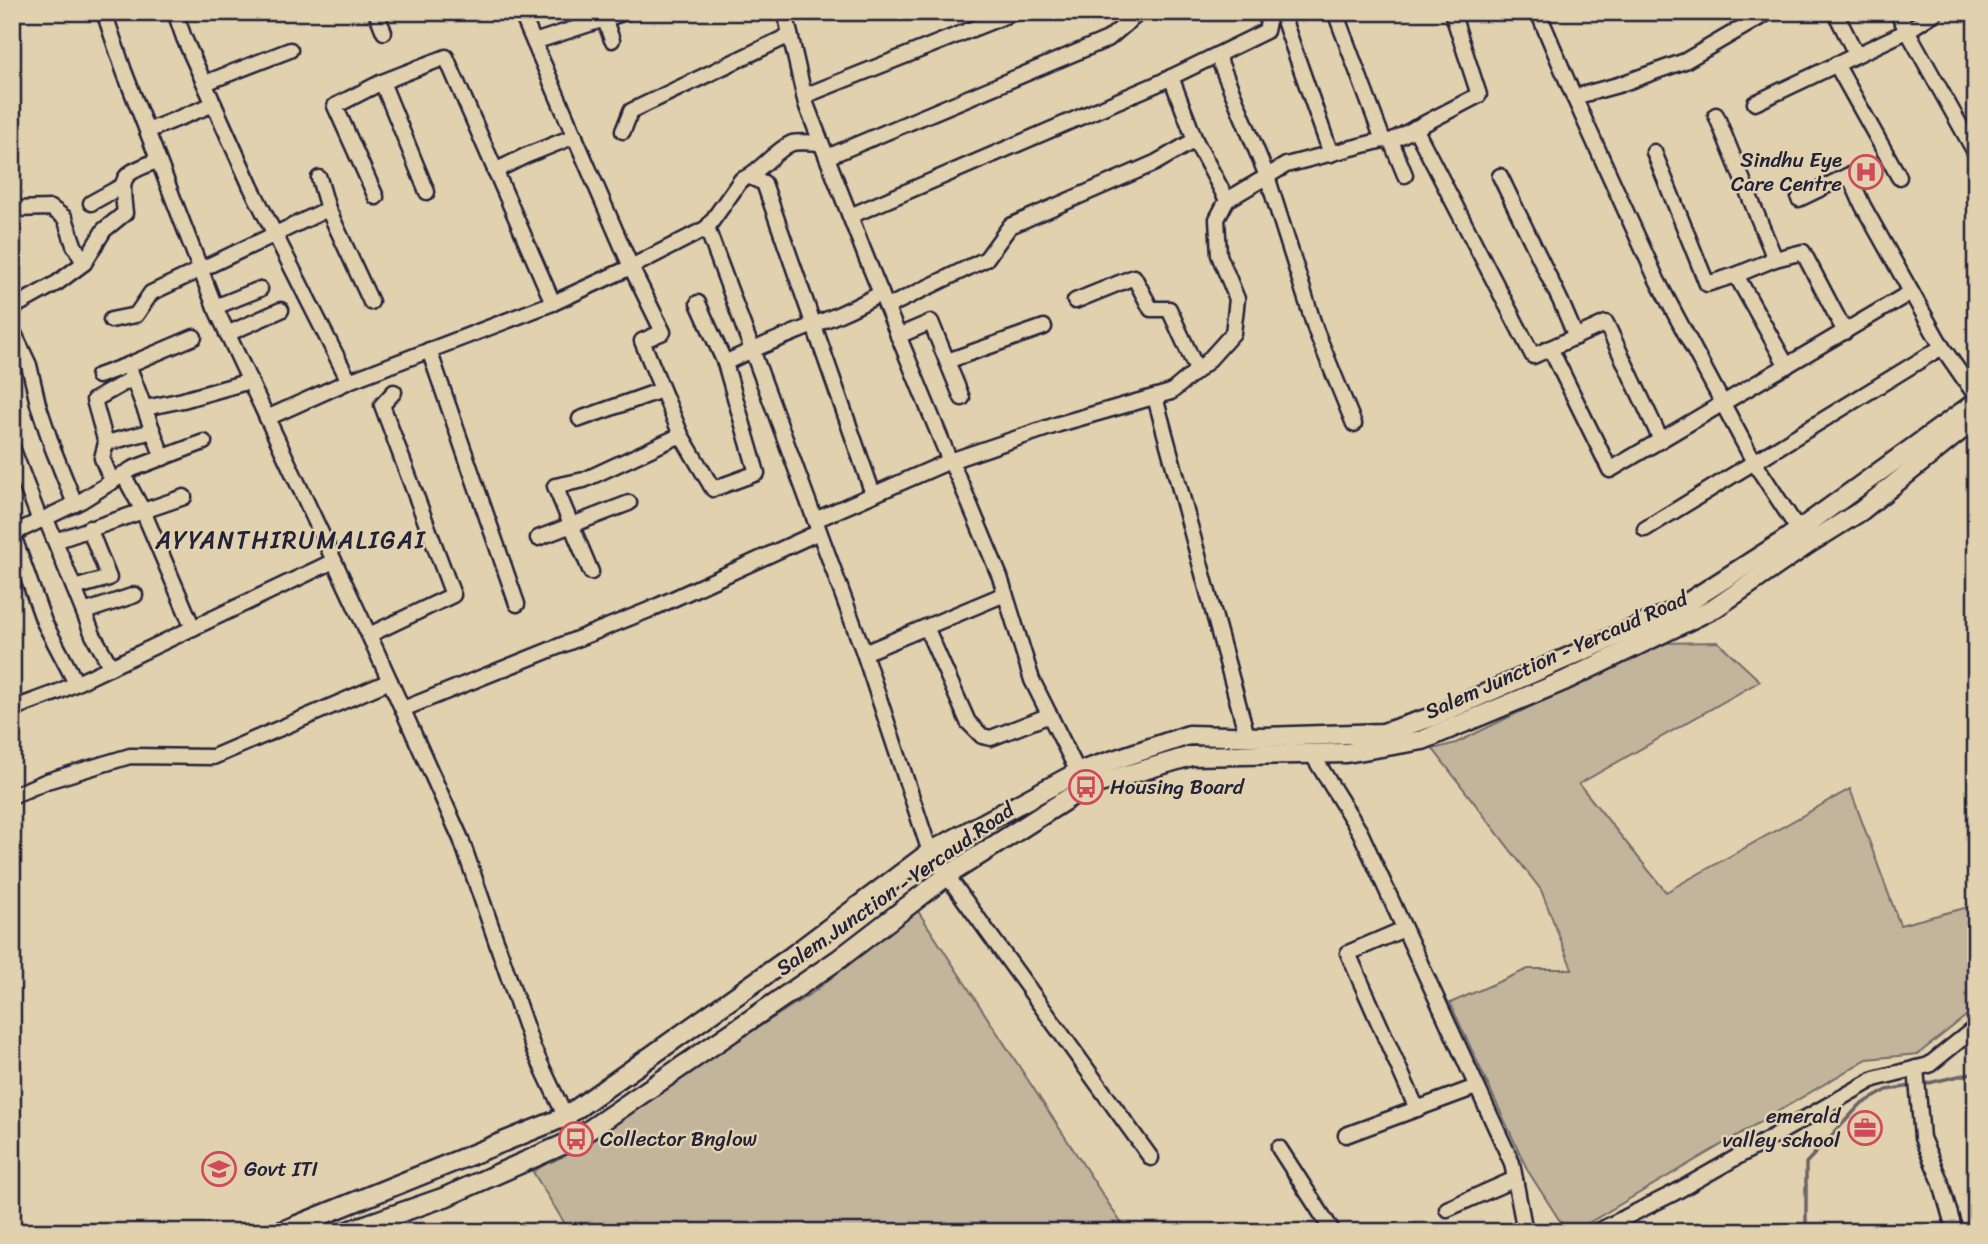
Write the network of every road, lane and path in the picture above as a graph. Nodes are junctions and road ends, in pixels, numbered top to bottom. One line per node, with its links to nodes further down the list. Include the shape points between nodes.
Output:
1 (104, 12): 37 (street)
2 (175, 12): 30 (street)
3 (376, 12): 20 (street)
4 (522, 12): 23 (street)
5 (626, 12): 18 (street)
6 (785, 12): 21 (street)
7 (1015, 12): 31 (street)
8 (1140, 12): 47 (street, via 1108,40)
9 (1270, 12): 26 (street, via 1266,31)
10 (1281, 12): 45 (street)
11 (1335, 12): 42 (street)
12 (1452, 12): 36 (street, via 1479,94)
13 (1538, 12): 32 (street)
14 (1769, 12): 32 (street, via 1685,61)
15 (1835, 12): 25 (street)
16 (1897, 12): 19 (street)
17 (1936, 12): 19 (street)
18 (603, 16): 22 (street); 23 (street)
19 (1908, 31): 25 (street); 39 (street)
20 (384, 32)
21 (790, 35): 31 (street); 38 (street, via 631,111)
22 (612, 40)
23 (534, 42): 40 (street)
24 (290, 50): 30 (street)
25 (1856, 54): 27 (street)
26 (1217, 55): 28 (street); 51 (street)
27 (1836, 64): 33 (street); 54 (street)
28 (1171, 77): 41 (street); 64 (street)
29 (382, 82): 49 (street, via 446,57); 57 (street); 58 (street, via 335,106)
30 (205, 83): 34 (street)
31 (804, 96): 43 (street)
32 (1574, 97): 110 (street, via 1657,280)
33 (1755, 103)
34 (214, 104): 37 (street); 66 (street)
35 (1716, 115): 67 (street)
36 (1415, 128): 42 (street); 93 (street, via 1533,356)
37 (147, 131): 48 (street)
38 (623, 131)
39 (1971, 135): 46 (street)
40 (575, 136): 49 (street); 69 (street)
41 (1195, 140): 60 (street); 80 (street, via 1155,163 1010,226 986,259)
42 (1387, 141): 45 (street); 50 (street)
43 (821, 143): 47 (street); 53 (street, via 793,143)
44 (1654, 152): 71 (street, via 1707,284)
45 (1331, 154): 51 (street, via 1286,165)
46 (1976, 154)
47 (827, 157): 64 (street)
48 (158, 160): 56 (street, via 128,174); 70 (street)
49 (495, 171): 77 (street)
50 (1405, 175)
51 (1267, 176): 60 (street); 115 (street, via 1316,331)
52 (1500, 176): 91 (street)
53 (750, 177): 65 (street, via 741,180); 84 (street, via 764,183)
54 (1899, 177)
55 (318, 178): 63 (street)
56 (122, 186): 61 (street); 68 (street, via 125,213 104,230)
57 (427, 192)
58 (376, 197)
59 (1799, 199): 73 (street, via 1849,175)
60 (1227, 200): 99 (street, via 1217,219 1219,255 1237,299 1233,333)
61 (91, 203)
62 (12, 209): 68 (street, via 51,208 65,218)
63 (328, 209): 66 (street); 76 (street)
64 (850, 216): 74 (street)
65 (707, 228): 69 (street); 94 (street)
66 (275, 235): 70 (street); 103 (street)
67 (1775, 259): 71 (street); 87 (street, via 1803,252)
68 (84, 263): 81 (street)
69 (631, 267): 77 (street); 104 (street, via 663,332 642,341)
70 (200, 269): 79 (street); 83 (street, via 151,293 136,315)
71 (1736, 275): 98 (street)
72 (260, 289): 79 (street)
73 (1911, 292): 87 (street); 92 (street)
74 (881, 293): 80 (street); 84 (street)
75 (1075, 301): 99 (street, via 1134,277 1151,309 1169,309)
76 (371, 302)
77 (553, 303): 95 (street)
78 (698, 303): 97 (street)
79 (215, 307): 88 (street)
80 (887, 307): 89 (street)
81 (12, 308)
82 (281, 310): 88 (street)
83 (111, 320)
84 (813, 324): 94 (street); 126 (street)
85 (1044, 327): 96 (street)
86 (12, 329): 129 (street, via 29,365 38,404)
87 (1845, 332): 98 (street)
88 (227, 334): 102 (street)
89 (898, 336): 96 (street, via 931,322); 123 (street)
90 (194, 337): 100 (street)
91 (1576, 337): 93 (street); 118 (street, via 1606,323)
92 (1942, 347): 106 (street); 124 (street)
93 (1550, 348): 118 (street, via 1610,470)
94 (752, 349): 97 (street); 133 (street)
95 (429, 350): 103 (street); 145 (street)
96 (947, 361): 108 (street)
97 (725, 363): 117 (street, via 757,473 713,489)
98 (1787, 366): 110 (street)
99 (1198, 370): 107 (street, via 1171,392)
100 (131, 372): 101 (street); 111 (street); 120 (street, via 94,401)
101 (97, 376)
102 (250, 381): 111 (street); 112 (street)
103 (349, 381): 112 (street)
104 (662, 390): 114 (street); 117 (street)
105 (394, 392): 149 (street, via 382,405 453,595)
106 (1976, 396)
107 (1155, 397): 123 (street); 157 (street)
108 (962, 398)
109 (1976, 402): 137 (main road)
110 (1722, 404): 118 (street); 124 (street)
111 (145, 408): 116 (street)
112 (267, 418): 140 (street)
113 (1976, 418): 137 (main road, Salem Junction - Yercaud Road, via 1861,511)
114 (580, 419)
115 (1354, 424)
116 (153, 431): 120 (street); 122 (street)
117 (681, 435): 132 (street, via 584,480 555,486)
118 (1661, 440)
119 (204, 442): 122 (street)
120 (106, 443): 125 (street, via 102,458)
121 (12, 447): 131 (street)
122 (163, 457): 125 (street)
123 (950, 461): 126 (street); 143 (street)
124 (1754, 462): 135 (street); 137 (street)
125 (118, 478): 129 (street); 130 (street)
126 (873, 494): 133 (street)
127 (184, 497): 130 (street)
128 (629, 503): 132 (street)
129 (75, 504): 131 (street)
130 (143, 511): 134 (street); 148 (street)
131 (43, 520): 136 (street); 139 (street)
132 (572, 526): 138 (street); 141 (street)
133 (817, 526): 150 (street); 155 (street, via 649,610)
134 (89, 528): 139 (street); 142 (street, via 109,578)
135 (1645, 529)
136 (13, 534): 153 (street, via 44,622)
137 (1803, 537): 157 (main road, via 1676,610 1432,718 1383,733); 158 (main road, Salem Junction - Yercaud Road, via 1715,608 1564,681 1423,740)
138 (538, 538)
139 (55, 541): 142 (street)
140 (334, 561): 148 (street); 149 (street)
141 (592, 572)
142 (74, 588): 146 (street)
143 (1006, 594): 147 (street); 156 (street, via 1032,680)
144 (135, 595): 146 (street)
145 (517, 604)
146 (84, 611): 151 (street)
147 (926, 627): 150 (street); 156 (street, via 968,722 982,736 991,738)
148 (193, 628): 151 (street)
149 (369, 635): 152 (street)
150 (864, 653): 161 (street)
151 (111, 667): 153 (street)
152 (390, 681): 155 (street); 160 (street, via 213,757 131,756)
153 (76, 683): 154 (street)
154 (12, 709)
155 (403, 709): 168 (street, via 461,839 533,1048)
156 (1049, 715): 159 (street)
157 (1247, 736): 159 (main road, via 1189,735)
158 (1312, 754): 159 (main road, Salem Junction - Yercaud Road, via 1191,756); 163 (street, via 1360,832)
159 (1082, 780): 161 (main road); 162 (main road, Salem Junction - Yercaud Road)
160 (12, 796)
161 (930, 852): 162 (street); 168 (main road)
162 (947, 874): 170 (main road, Salem Junction - Yercaud Road, via 839,958); 172 (street)
163 (1404, 929): 166 (street); 167 (street, via 1348,953)
164 (1976, 1027): 165 (street, via 1929,1065)
165 (1916, 1068): 180 (street, via 1874,1079); 181 (street, via 1922,1139)
166 (1476, 1087): 167 (street); 173 (street)
167 (1418, 1109): 169 (street)
168 (565, 1117): 170 (street); 176 (main road)
169 (1346, 1135)
170 (576, 1139): 175 (main road, Salem Junction - Yercaud Road, via 445,1196)
171 (1279, 1148): 178 (street)
172 (1151, 1158)
173 (1515, 1179): 174 (street); 179 (street)
174 (1447, 1209)
175 (392, 1225): 177 (main road, Salem Junction - Yercaud Road)
176 (280, 1232)
177 (345, 1232)
178 (1333, 1232)
179 (1525, 1232)
180 (1596, 1232)
181 (1955, 1232)

